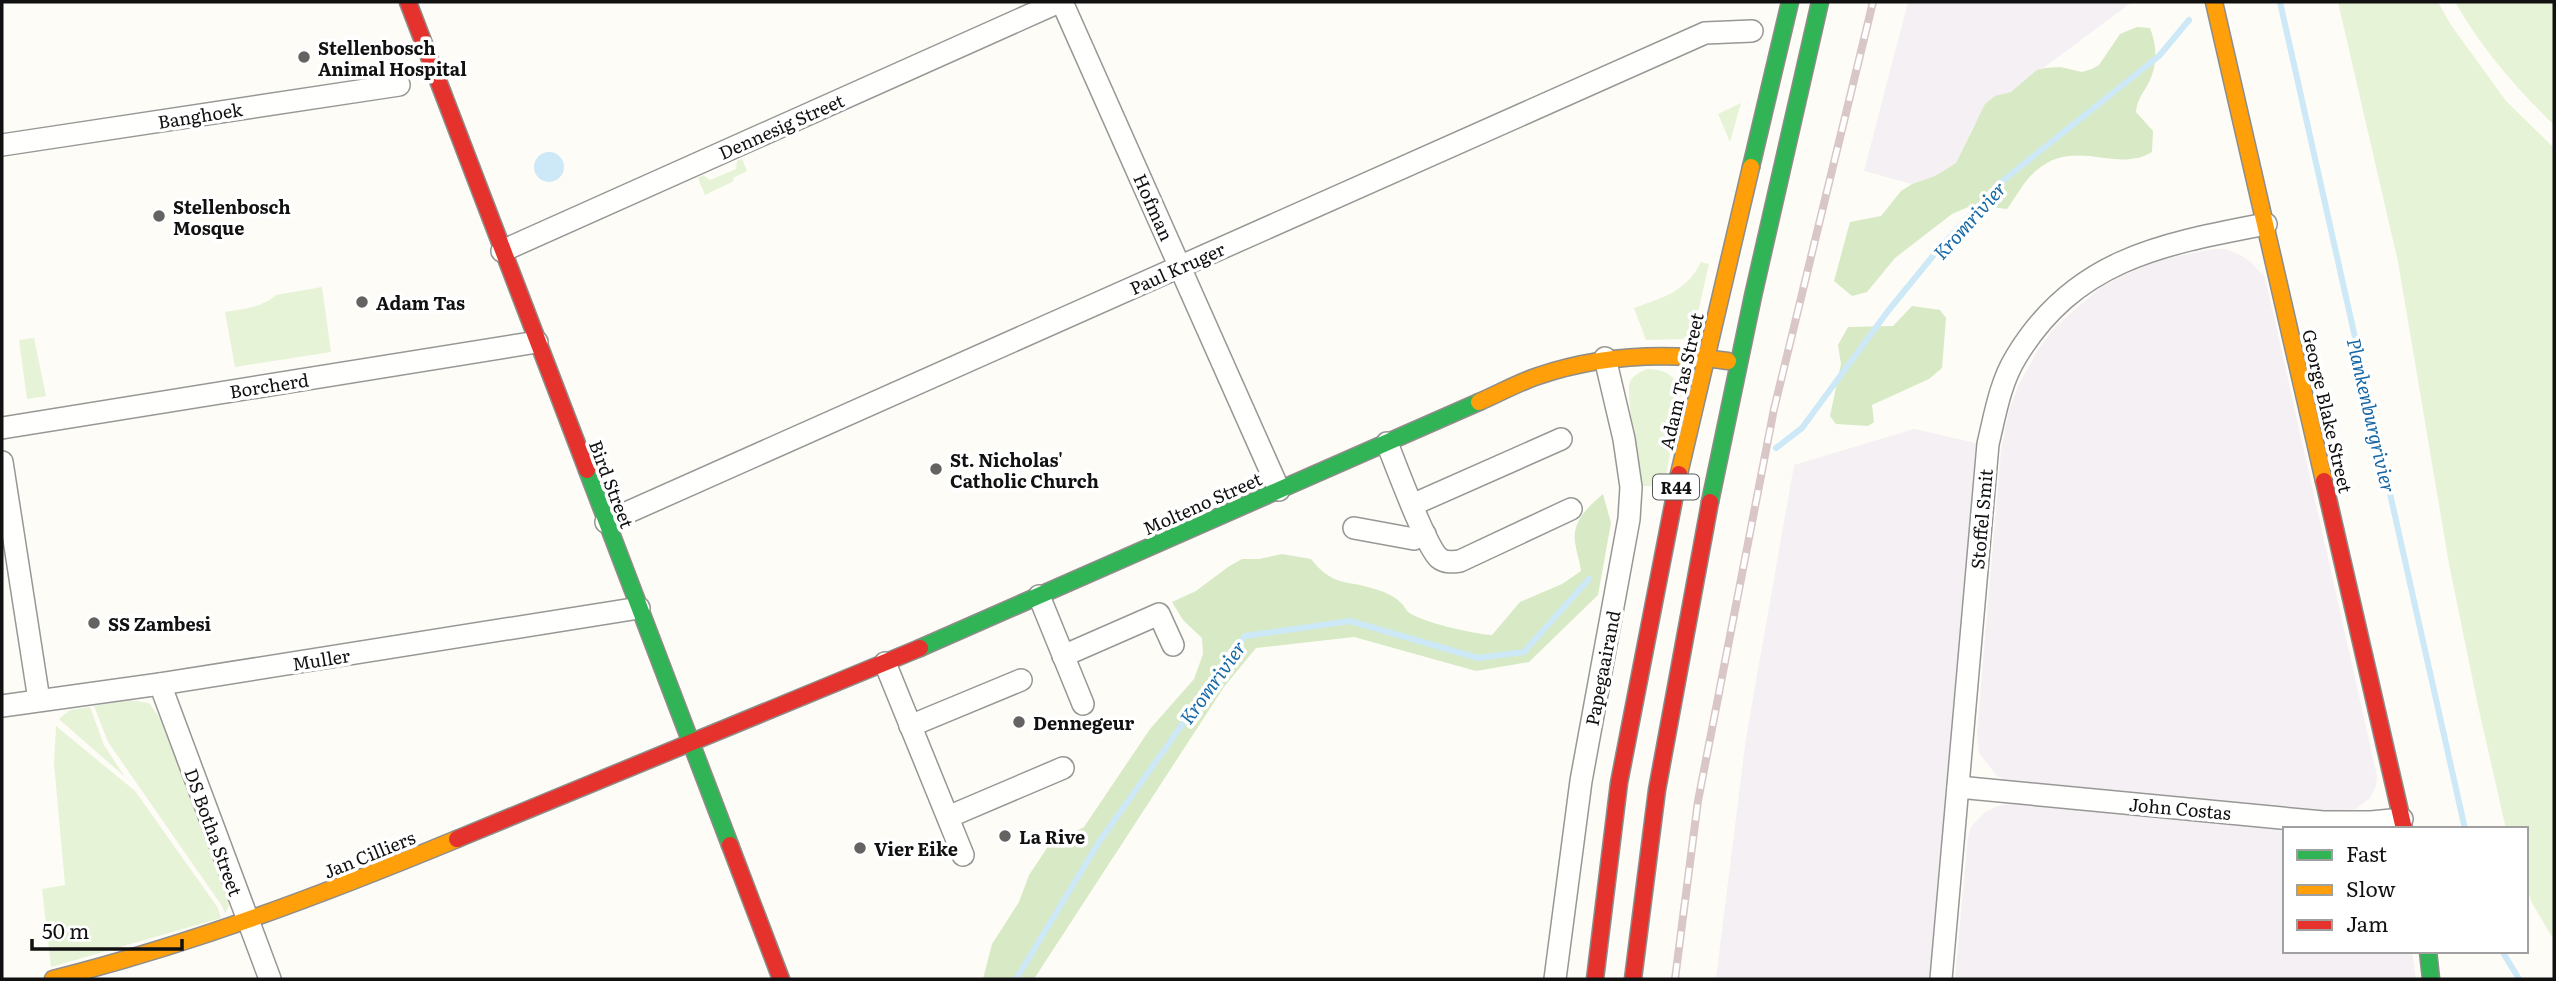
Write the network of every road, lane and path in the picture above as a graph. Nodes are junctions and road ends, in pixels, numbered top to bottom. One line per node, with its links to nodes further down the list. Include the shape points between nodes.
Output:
1 (408, 2): 10 (street, Bird Street)
2 (1060, 2): 10 (street, Dennesig Street); 11 (street, Hofman)
3 (1790, 2): 13 (street, Adam Tas Street / R44)
4 (1821, 2): 15 (street, R44)
5 (2214, 2): 9 (street, George Blake Street)
6 (1752, 30): 11 (street, Paul Kruger, via 1705,33)
7 (399, 85): 8 (street, Banghoek)
8 (2, 145)
9 (2266, 224): 39 (street, Stoffel Smit, via 2138,254 2081,284 2044,317 2015,359 1998,400 1988,443); 41 (street, George Blake Street)
10 (502, 251): 12 (street, Bird Street)
11 (1181, 266): 20 (street, Hofman); 23 (street, Paul Kruger)
12 (537, 342): 16 (street, Borcherd); 23 (street, Bird Street)
13 (1705, 357): 14 (street, Molteno Street, via 1643,354); 15 (street, Molteno Street); 49 (street, Adam Tas Street / R44, via 1619,783)
14 (1605, 358): 18 (street, Molteno Street, via 1535,377); 48 (street, Papegaairand, via 1624,439 1631,487 1629,519 1581,781)
15 (1739, 362): 50 (street, R44, via 1657,792)
16 (2, 428)
17 (1561, 439): 21 (street)
18 (1387, 443): 20 (street, Molteno Street); 21 (street)
19 (2, 462): 33 (street)
20 (1279, 490): 26 (street, Molteno Street)
21 (1408, 496): 25 (street)
22 (1571, 509): 25 (street, via 1460,561 1440,559)
23 (606, 522): 27 (street, Bird Street)
24 (1354, 528): 25 (street, via 1414,539)
25 (1425, 534)
26 (1039, 596): 29 (street); 30 (street, Molteno Street)
27 (639, 608): 32 (street, Muller); 37 (street, Bird Street)
28 (1173, 645): 29 (street, via 1159,614)
29 (1063, 656): 34 (street)
30 (885, 663): 36 (street); 37 (street, Molteno Street)
31 (1021, 680): 36 (street)
32 (160, 684): 33 (street, Muller); 43 (street, DS Botha Street)
33 (39, 700): 35 (street, Muller)
34 (1083, 704)
35 (2, 706)
36 (910, 726): 40 (street)
37 (693, 744): 43 (street, Jan Cilliers); 47 (street, Bird Street)
38 (1063, 768): 40 (street)
39 (1958, 787): 41 (street, John Costas, via 2323,822); 51 (street, Stoffel Smit)
40 (948, 817): 42 (street)
41 (2402, 824)
42 (964, 855)
43 (248, 924): 45 (street, Jan Cilliers); 46 (street, DS Botha Street)
44 (2428, 953): 52 (street)
45 (53, 979)
46 (270, 979)
47 (781, 979)
48 (1555, 979)
49 (1594, 979)
50 (1633, 979)
51 (1941, 979)
52 (2431, 979)

